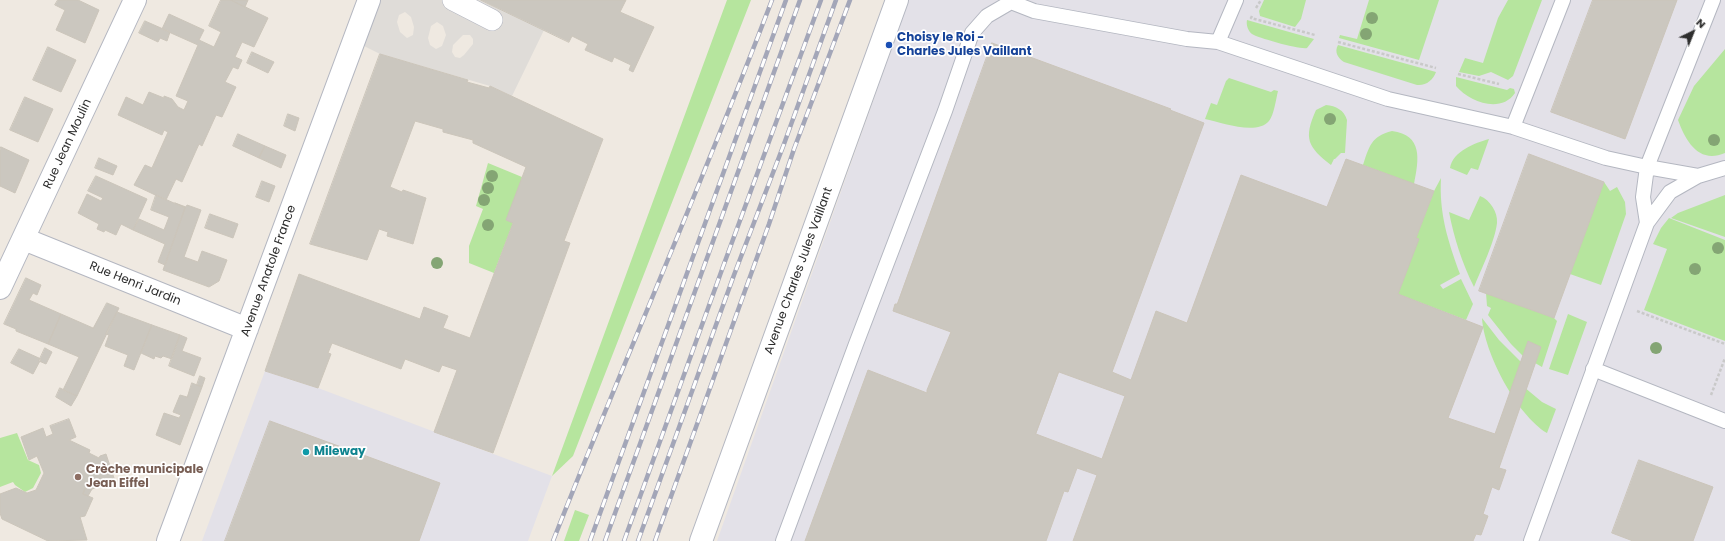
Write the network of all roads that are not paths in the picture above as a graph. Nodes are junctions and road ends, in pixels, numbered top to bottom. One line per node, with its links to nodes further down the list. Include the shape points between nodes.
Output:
1 (135, 0): 15 (street, Rue Jean Moulin)
2 (369, 0): 17 (street, Avenue Anatole France)
3 (453, 0): 8 (street)
4 (897, 0): 21 (street, Avenue Charles Jules Vaillant)
5 (1236, 0): 9 (lane)
6 (1563, 0): 10 (lane)
7 (1713, 0): 11 (lane)
8 (492, 20)
9 (1218, 42): 10 (lane, via 1388,99); 22 (lane, via 1187,39 1034,11 1010,2 987,16 972,33)
10 (1513, 127): 11 (lane, via 1606,158)
11 (1647, 167): 13 (lane); 14 (lane, via 1643,197)
12 (1725, 168): 13 (lane)
13 (1698, 176): 14 (lane, via 1670,192)
14 (1647, 223): 18 (lane)
15 (24, 239): 16 (street, Rue Jean Moulin); 17 (street, Rue Henri Jardin)
16 (0, 288)
17 (247, 329): 20 (street, Avenue Anatole France)
18 (1593, 370): 19 (lane); 23 (lane)
19 (1725, 421)
20 (168, 541)
21 (701, 541)
22 (783, 541)
23 (1531, 541)

